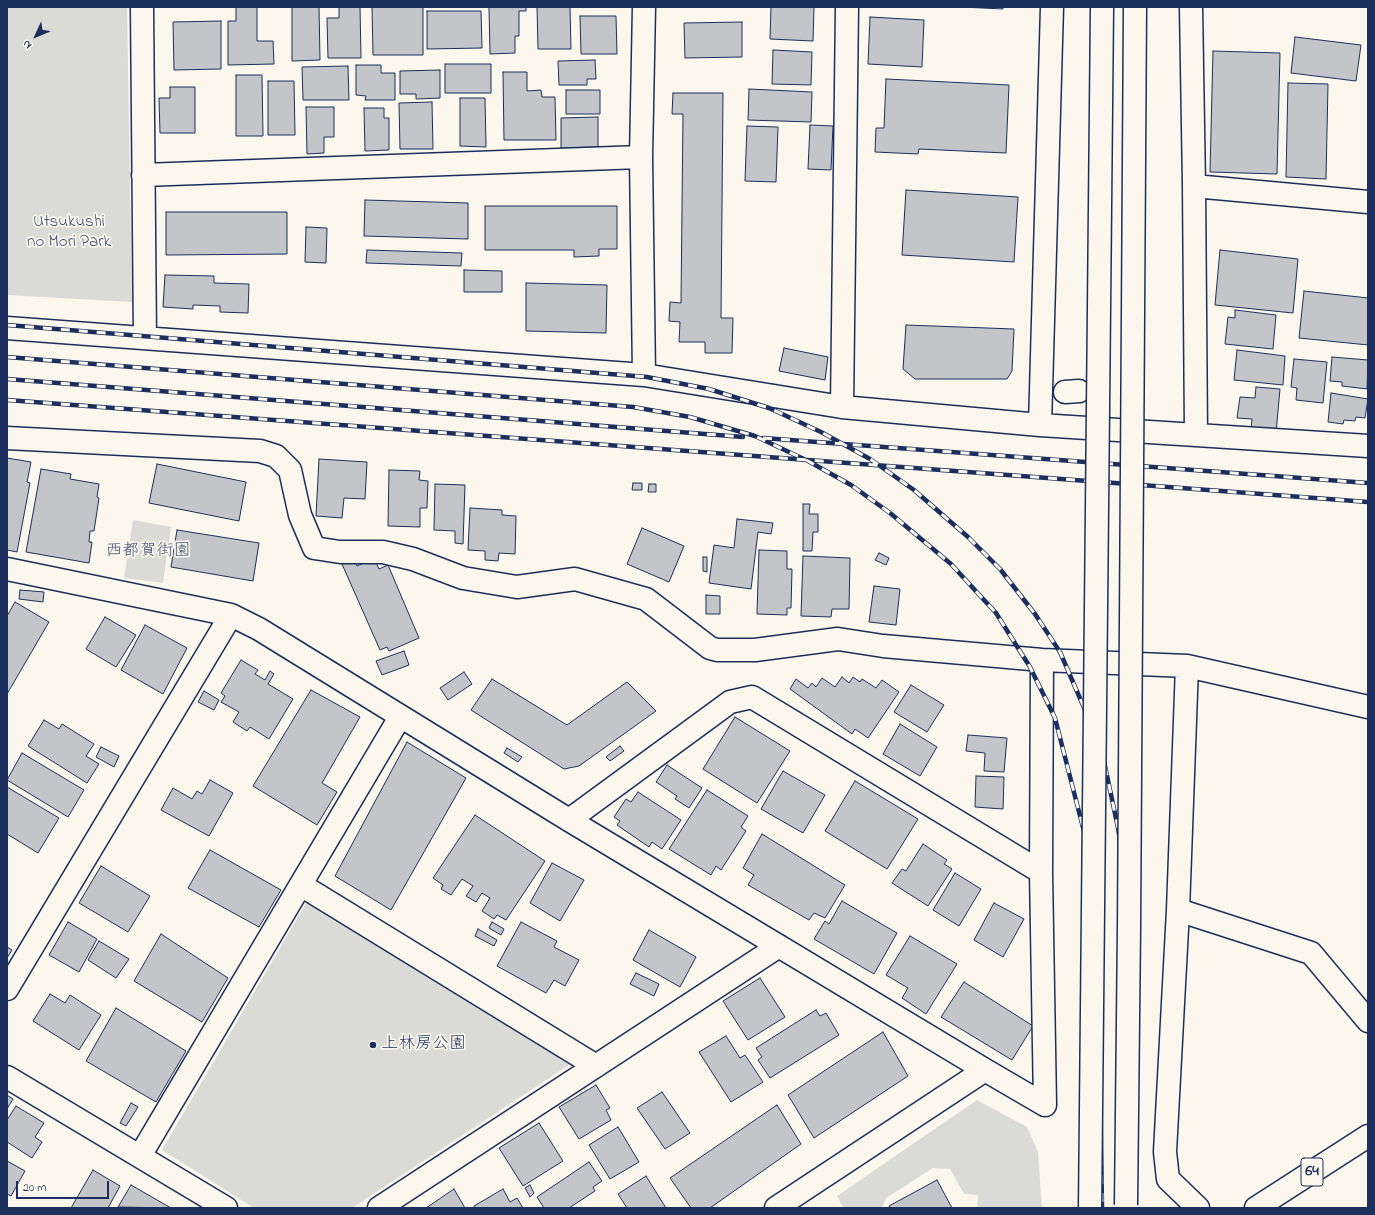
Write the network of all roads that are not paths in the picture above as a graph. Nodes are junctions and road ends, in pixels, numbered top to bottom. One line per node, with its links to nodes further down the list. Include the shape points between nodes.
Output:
1 (142, 7): 9 (street)
2 (644, 7): 8 (street)
3 (847, 7): 15 (street)
4 (1052, 7): 16 (street)
5 (1102, 7): 42 (street, bridge)
6 (1134, 7): 38 (street, bridge, via 1130,927)
7 (1191, 7): 10 (street)
8 (641, 157): 9 (street); 14 (street)
9 (143, 175): 13 (street)
10 (1194, 186): 11 (street); 17 (street)
11 (1368, 202)
12 (7, 328): 13 (street)
13 (145, 338): 14 (street)
14 (644, 375): 15 (street)
15 (842, 407): 16 (street)
16 (1040, 425): 17 (street)
17 (1196, 434): 19 (street)
18 (7, 438): 22 (street, via 260,451 276,456 290,470 300,515 314,548 340,552 383,552 413,559 463,578 517,587 574,580 646,599 710,648 717,650 755,650 838,639 883,646)
19 (1368, 446)
20 (8, 570): 21 (street)
21 (231, 615): 25 (street, via 259,629); 31 (street)
22 (1042, 660): 23 (street); 27 (street)
23 (1187, 666): 24 (street); 29 (street)
24 (1368, 707)
25 (400, 717): 26 (street); 28 (street)
26 (569, 820): 27 (street, via 730,702 752,697); 30 (street)
27 (1041, 872): 34 (street, via 1045,1105)
28 (301, 884): 33 (street); 37 (street)
29 (1178, 910): 32 (street, via 1311,953); 43 (street, via 1165,1152 1168,1179)
30 (779, 946): 33 (street); 34 (street)
31 (7, 989)
32 (1368, 1021)
33 (596, 1066): 40 (street)
34 (985, 1070): 41 (street)
35 (7, 1077): 37 (street)
36 (1368, 1136): 44 (street, 64)
37 (140, 1156): 39 (street)
38 (1126, 1206)
39 (226, 1208)
40 (379, 1208)
41 (776, 1208)
42 (1090, 1208)
43 (1198, 1208)
44 (1256, 1208)

